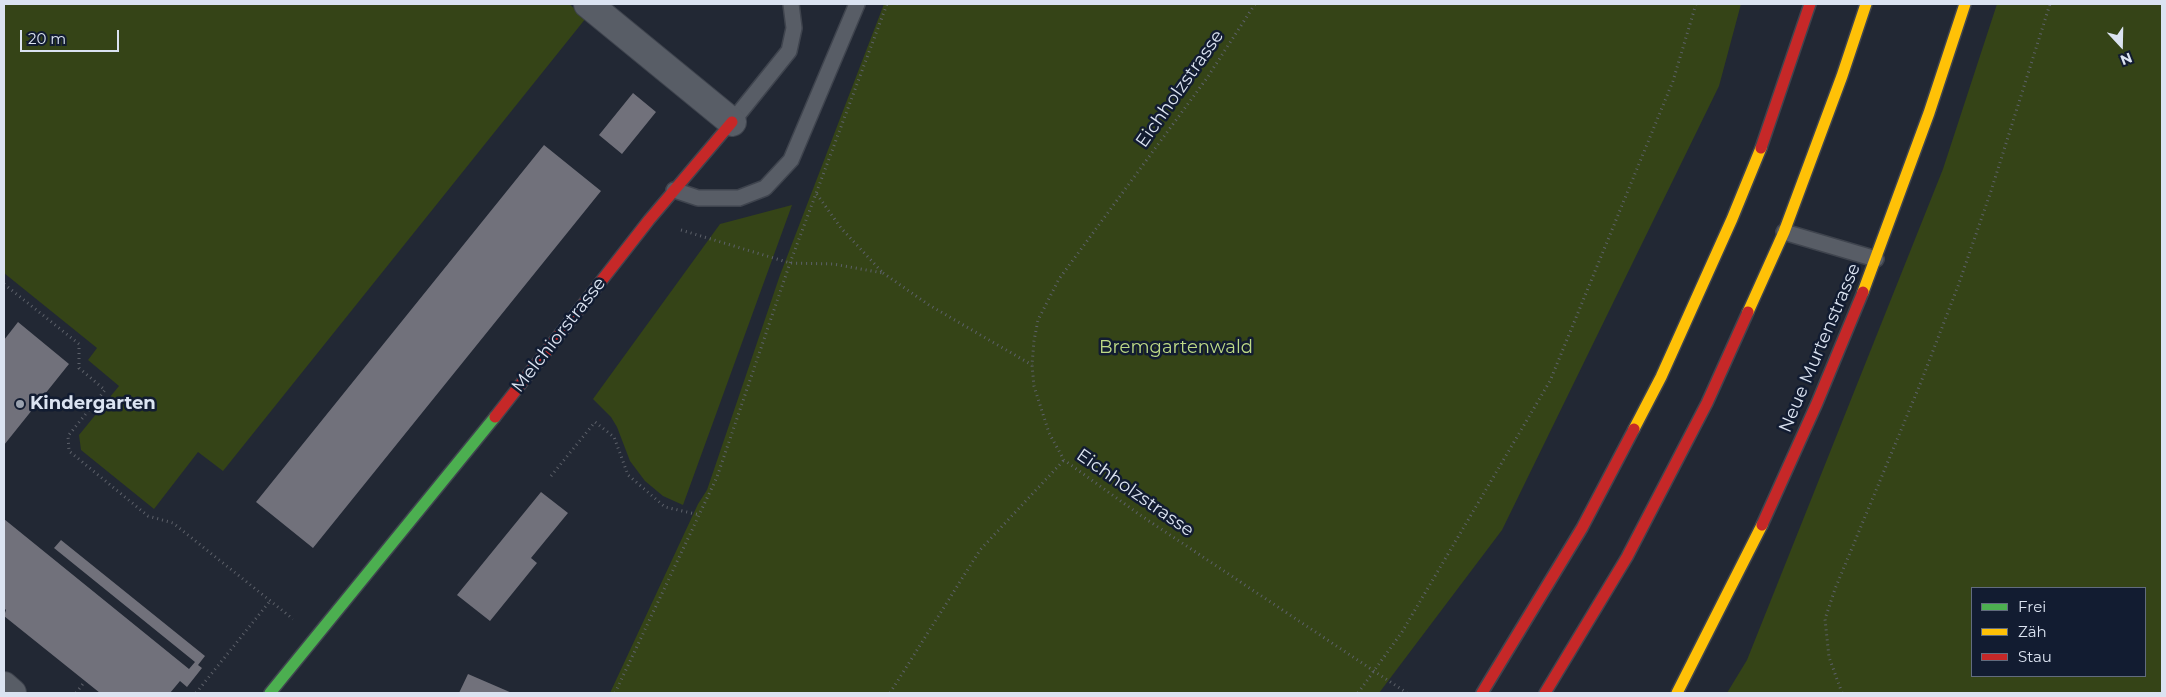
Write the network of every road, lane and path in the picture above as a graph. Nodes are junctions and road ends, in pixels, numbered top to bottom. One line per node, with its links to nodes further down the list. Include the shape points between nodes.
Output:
1 (588, 4): 11 (street)
2 (791, 4): 11 (lane, via 794,28 789,51)
3 (857, 4): 12 (lane, via 791,160 765,188 739,198 698,198)
4 (887, 4): 13 (path)
5 (1255, 4): 20 (path, Eichholzstrasse, via 1207,78 1059,278 1038,320)
6 (1696, 4): 26 (path, via 1673,81 1550,381 1402,632)
7 (1810, 4): 37 (main road, via 1736,210 1661,377 1582,528)
8 (1866, 4): 15 (main road)
9 (1965, 4): 16 (main road, Neue Murtenstrasse)
10 (2050, 4): 40 (path, via 1992,191 1958,286 1834,589 1825,619 1829,657)
11 (732, 122): 12 (main road, Melchiorstrasse)
12 (674, 190): 14 (main road, Melchiorstrasse)
13 (816, 193): 17 (path); 18 (path, via 841,228)
14 (649, 220): 17 (path); 25 (main road, Melchiorstrasse)
15 (1784, 232): 16 (lane); 38 (main road, via 1707,404 1669,479 1627,557)
16 (1876, 259): 39 (main road, Neue Murtenstrasse, via 1782,483)
17 (790, 263): 18 (path, via 832,264); 23 (path, via 717,477)
18 (883, 273): 20 (path, via 928,305)
19 (4, 284): 24 (path, via 79,344 79,368 105,390 68,436 69,451 148,516 173,523)
20 (1032, 365): 21 (path, Eichholzstrasse, via 1040,408)
21 (1064, 460): 26 (path, Eichholzstrasse, via 1140,515); 34 (path, via 980,550)
22 (552, 476): 23 (path, via 595,422 614,437 628,475 666,506)
23 (700, 515): 33 (path)
24 (270, 601): 25 (path); 31 (path)
25 (317, 638): 32 (main road, Melchiorstrasse)
26 (1374, 671): 35 (path); 36 (path, Eichholzstrasse)
27 (85, 682): 30 (path)
28 (4, 686): 29 (street)
29 (12, 693)
30 (76, 693)
31 (196, 693)
32 (270, 693)
33 (615, 693)
34 (890, 693)
35 (1358, 693)
36 (1407, 693)
37 (1482, 693)
38 (1545, 693)
39 (1676, 693)
40 (1842, 693)

